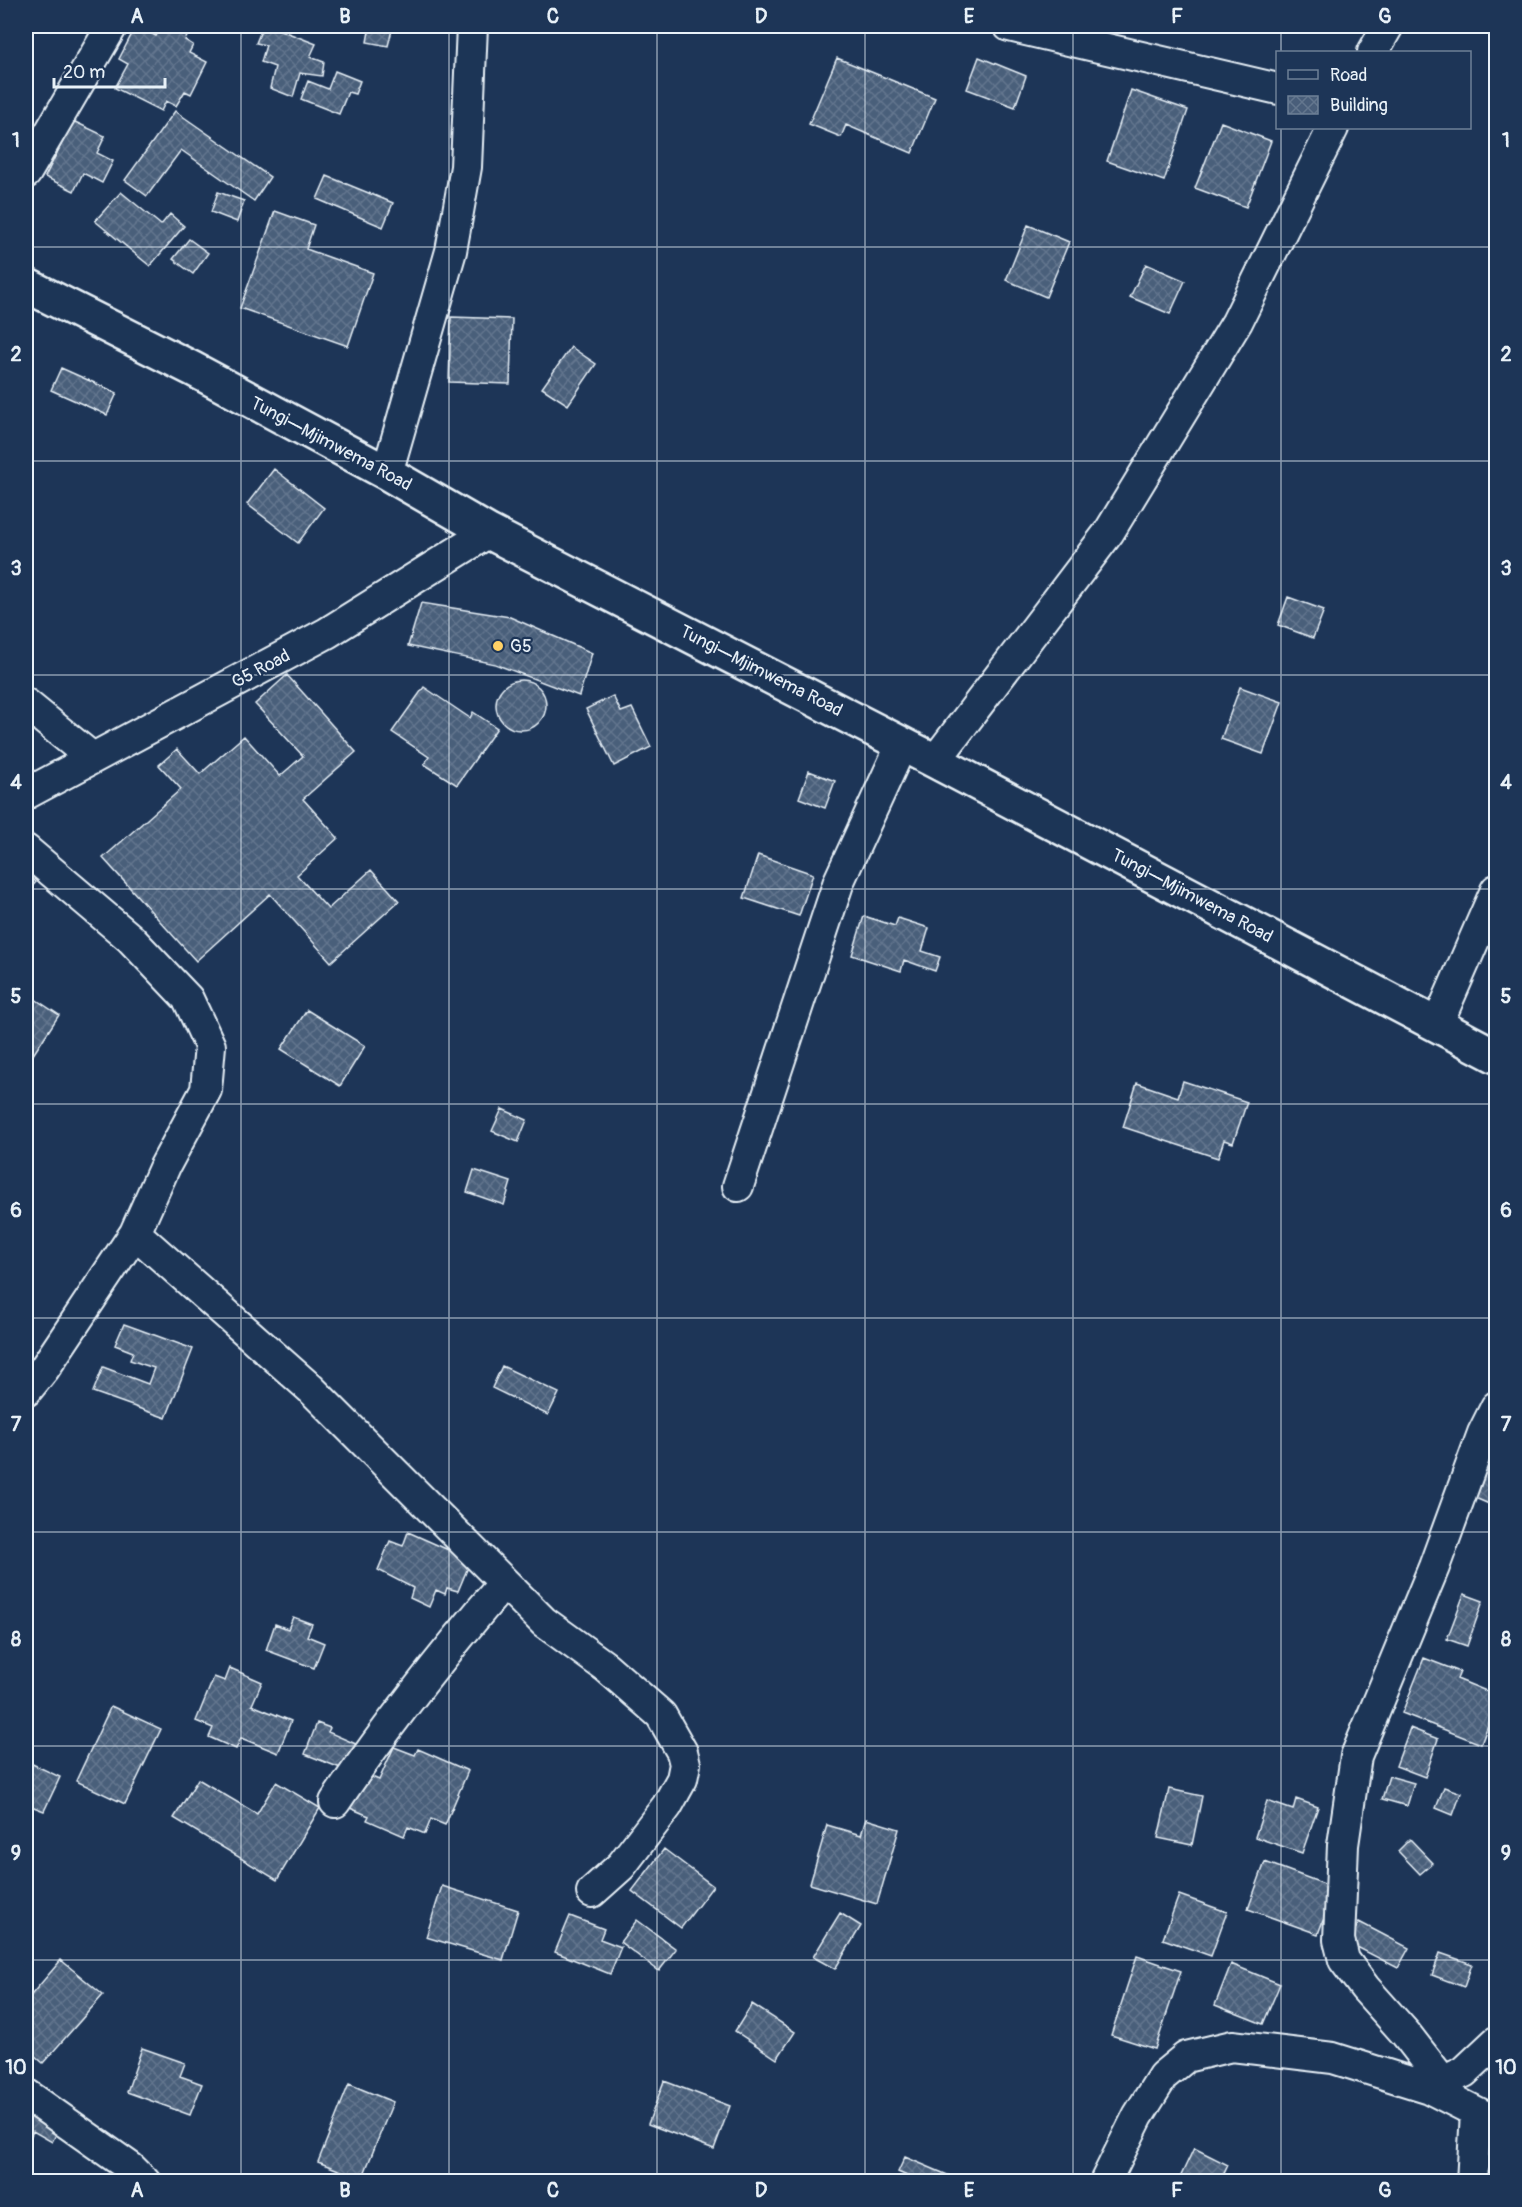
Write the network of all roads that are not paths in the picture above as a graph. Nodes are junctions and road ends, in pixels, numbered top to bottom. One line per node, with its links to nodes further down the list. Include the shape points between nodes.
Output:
1 (112, 26): 8 (street)
2 (472, 26): 10 (street, via 466,167 451,251)
3 (1009, 26): 6 (street)
4 (1389, 26): 5 (street)
5 (1374, 51)
6 (1276, 89)
7 (1333, 129): 15 (street, via 1237,322 1108,532)
8 (26, 173)
9 (26, 285): 10 (street, Tungi—Mjimwema Road)
10 (387, 473): 11 (street, Tungi—Mjimwema Road)
11 (489, 532): 13 (street, Tungi—Mjimwema Road); 14 (street, G5 Road, via 327,633)
12 (26, 704): 14 (street)
13 (902, 744): 15 (street, Tungi—Mjimwema Road); 21 (street, via 839,881)
14 (91, 757): 16 (street, G5 Road)
15 (935, 760): 19 (street, Tungi—Mjimwema Road)
16 (26, 794)
17 (26, 850): 22 (street, via 130,938 188,999 210,1046 206,1090)
18 (1497, 890): 19 (street)
19 (1437, 1025): 20 (street, Tungi—Mjimwema Road)
20 (1497, 1056)
21 (738, 1186)
22 (135, 1233): 23 (street); 25 (street, via 311,1389)
23 (26, 1391)
24 (1497, 1407): 29 (street, via 1483,1433 1434,1567 1356,1756 1343,1845 1339,1940 1344,1959 1406,2034)
25 (504, 1582): 26 (street, via 379,1737); 27 (street, via 544,1622 606,1667 661,1715 682,1752 682,1779 668,1806 621,1866)
26 (335, 1802)
27 (592, 1892)
28 (1497, 2042): 29 (street, via 1464,2072)
29 (1436, 2086): 31 (street); 33 (street, via 1333,2058 1232,2046 1186,2058 1162,2076)
30 (26, 2094): 32 (street)
31 (1486, 2117): 34 (street)
32 (145, 2181)
33 (1105, 2181)
34 (1472, 2181)

